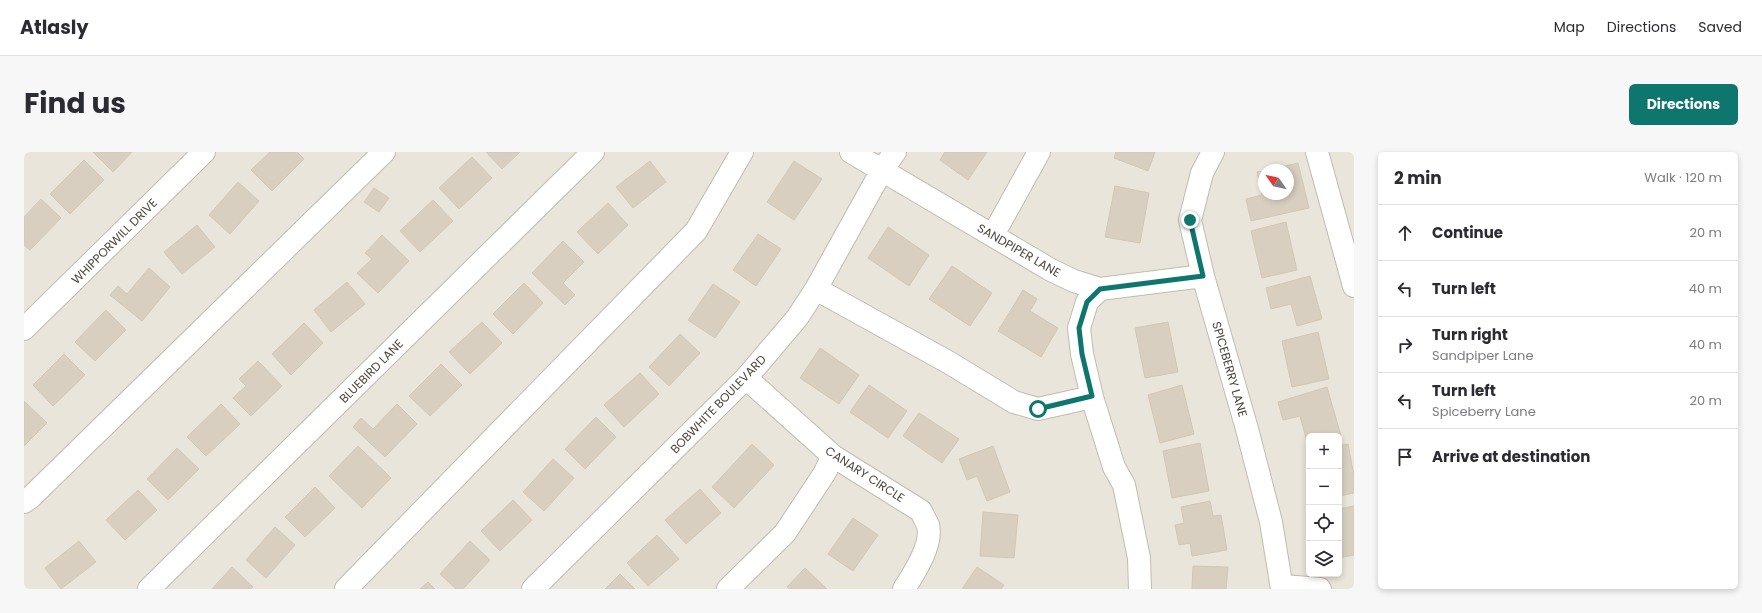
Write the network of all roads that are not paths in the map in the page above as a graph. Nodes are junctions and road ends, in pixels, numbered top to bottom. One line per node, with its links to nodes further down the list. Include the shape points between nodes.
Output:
1 (204, 152): 16 (street, WHIPPORWILL DRIVE)
2 (384, 152): 20 (street, via 31,498)
3 (594, 152): 22 (street, BLUEBIRD LANE)
4 (742, 152): 23 (street, via 696,231)
5 (851, 152): 10 (street, SANDPIPER LANE)
6 (895, 152): 10 (street, BOBWHITE BOULEVARD)
7 (1039, 152): 11 (street)
8 (1213, 152): 12 (street, SPICEBERRY LANE, via 1202,173 1190,220)
9 (1317, 152): 13 (street)
10 (882, 170): 11 (street, SANDPIPER LANE); 14 (street, BOBWHITE BOULEVARD)
11 (993, 235): 15 (street, SANDPIPER LANE, via 1062,276)
12 (1203, 276): 15 (street, SANDPIPER LANE); 21 (street, SPICEBERRY LANE, via 1251,444 1271,522)
13 (1354, 286)
14 (816, 289): 17 (street, BOBWHITE BOULEVARD, via 797,318); 18 (street, via 948,362 1014,402 1038,409)
15 (1100, 289): 18 (street, via 1087,302 1079,328)
16 (24, 329)
17 (746, 378): 19 (street, CANARY CIRCLE); 24 (street, BOBWHITE BOULEVARD)
18 (1092, 396): 27 (street, via 1114,467 1124,485 1139,558)
19 (833, 456): 25 (street, via 785,533); 26 (street, CANARY CIRCLE, via 921,511 928,526 927,542 918,566)
20 (24, 502)
21 (1283, 587): 28 (street)
22 (149, 589)
23 (346, 589)
24 (533, 589)
25 (728, 589)
26 (904, 589)
27 (1140, 589)
28 (1320, 589)

